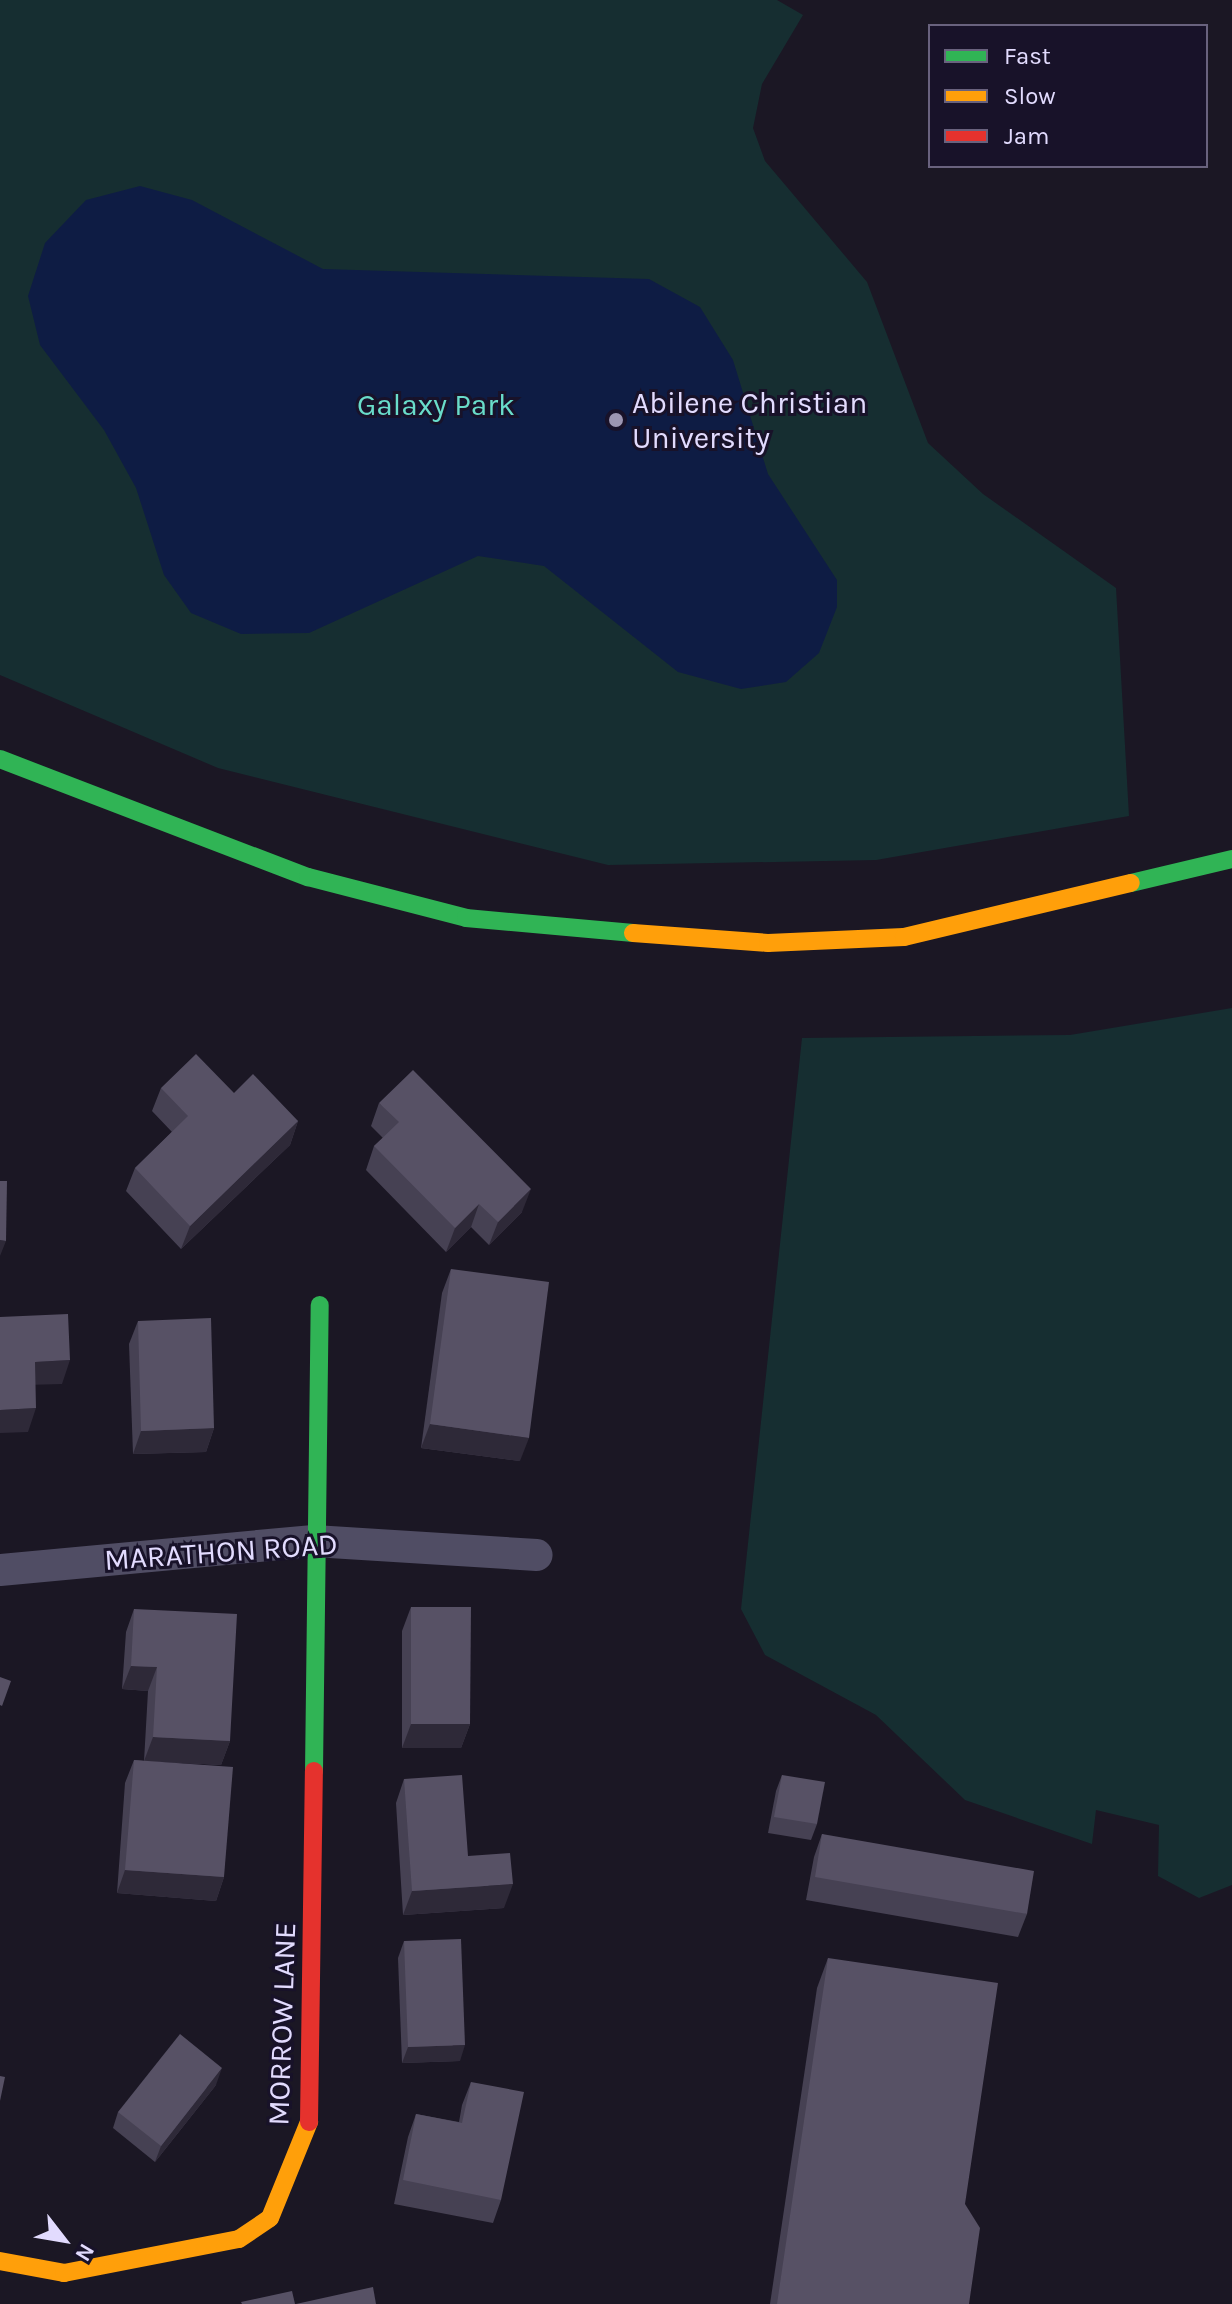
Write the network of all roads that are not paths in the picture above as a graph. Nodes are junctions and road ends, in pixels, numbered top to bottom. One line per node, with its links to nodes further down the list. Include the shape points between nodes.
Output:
1 (0, 759): 2 (main road, via 308,877 466,918 602,931 768,943 904,937)
2 (1232, 859)
3 (320, 1305): 4 (main road, MORROW LANE)
4 (314, 1541): 5 (street, MARATHON ROAD); 6 (street, MARATHON ROAD); 7 (main road, MORROW LANE, via 314,2092 291,2186 270,2218 208,2249 64,2273)
5 (537, 1555)
6 (0, 1570)
7 (0, 2261)

